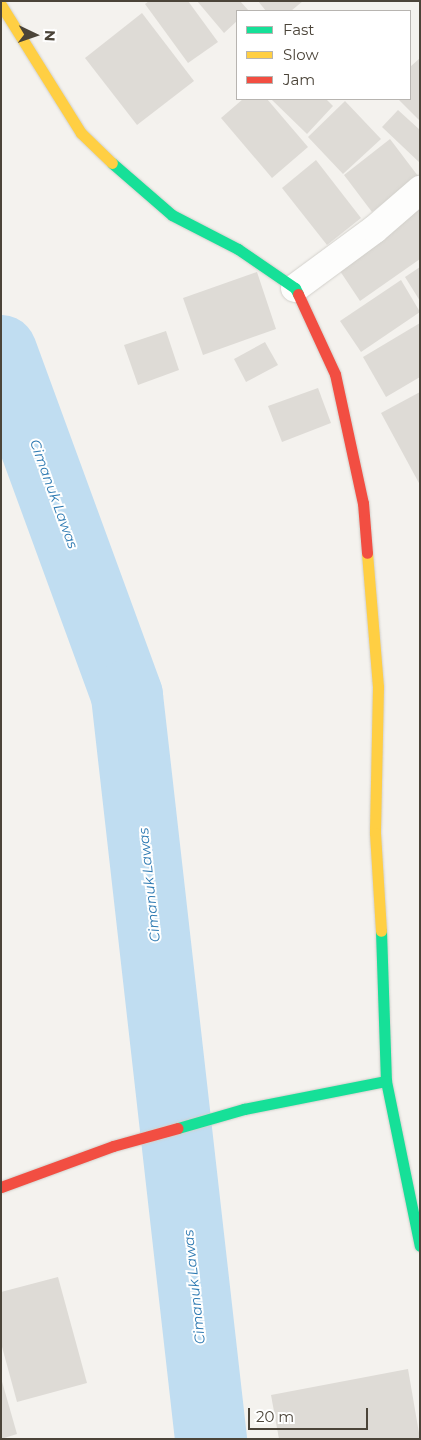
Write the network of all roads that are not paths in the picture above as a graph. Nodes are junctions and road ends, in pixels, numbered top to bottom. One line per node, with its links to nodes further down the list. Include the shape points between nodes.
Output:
1 (1, 5): 3 (street, via 81,133 172,215 238,249)
2 (420, 190): 3 (street, via 374,229)
3 (294, 288): 4 (street, via 335,374 363,503 378,687 375,833 385,996)
4 (386, 1081): 5 (street, via 244,1109 113,1146); 6 (street)
5 (1, 1187)
6 (420, 1246)

